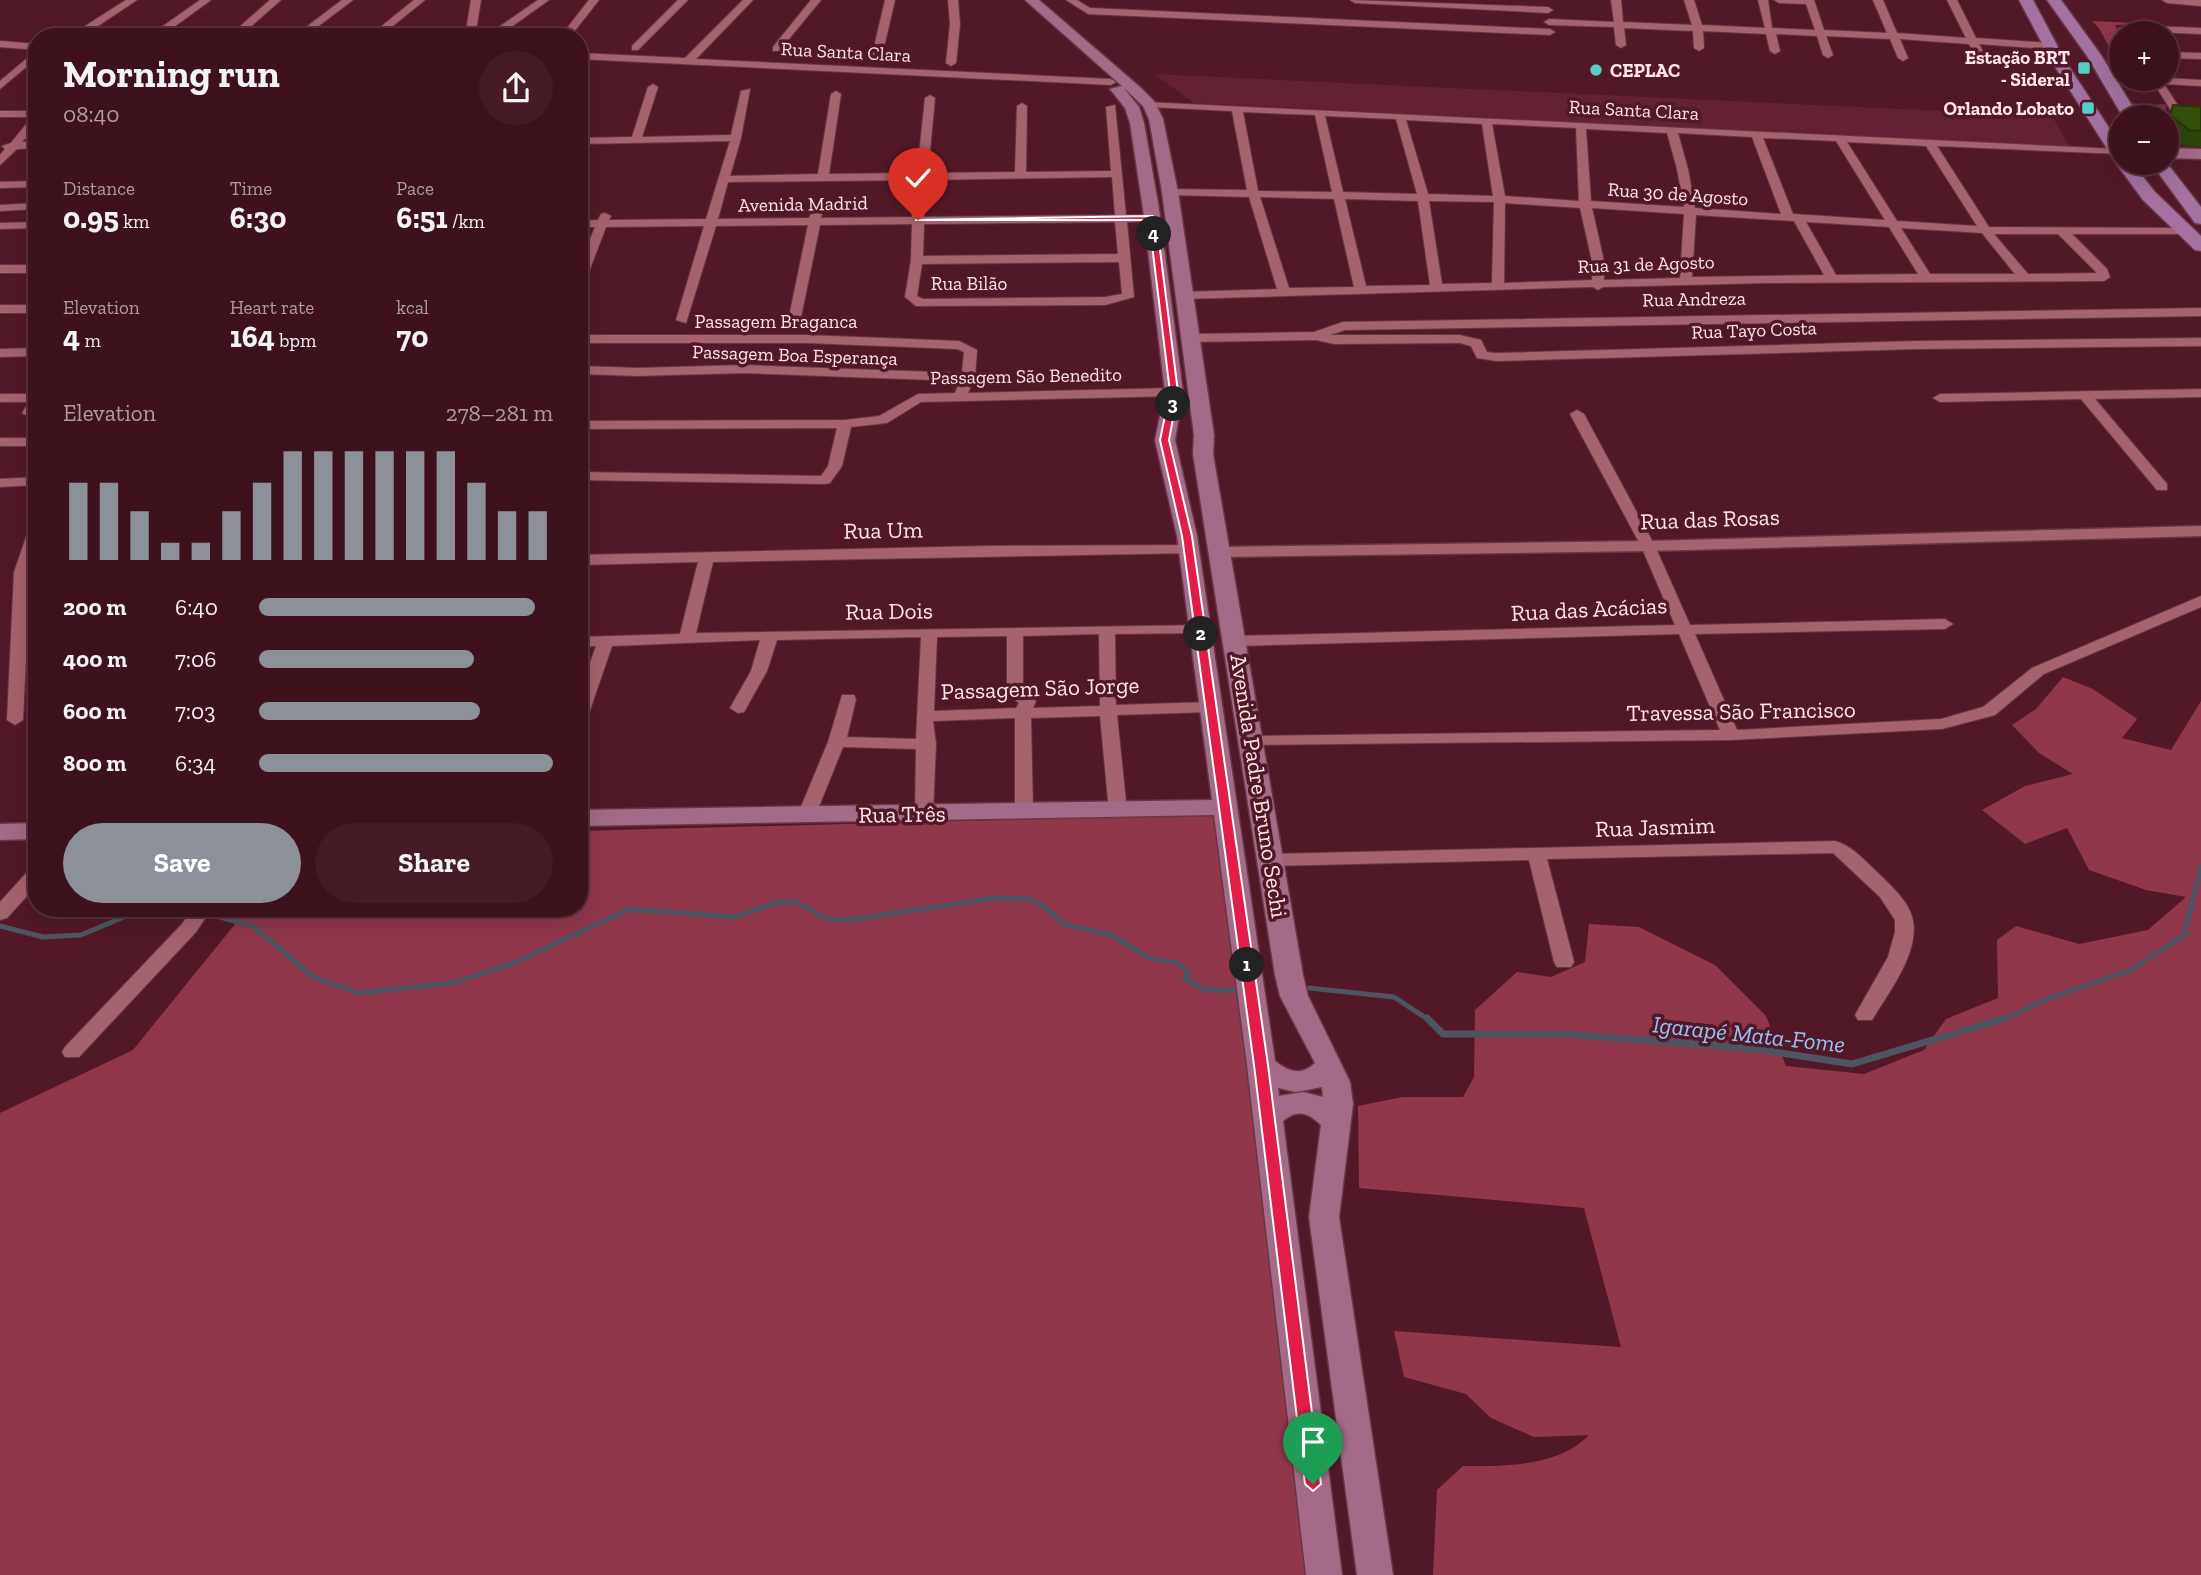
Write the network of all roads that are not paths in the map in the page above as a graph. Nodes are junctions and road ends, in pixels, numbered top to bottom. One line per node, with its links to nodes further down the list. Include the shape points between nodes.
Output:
1 (132, 0): 34 (street)
2 (206, 0): 35 (street)
3 (276, 0): 36 (street)
4 (336, 0): 5 (street)
5 (348, 0): 37 (street)
6 (420, 0): 38 (street)
7 (477, 0): 39 (street)
8 (544, 0): 40 (street)
9 (594, 0): 41 (street)
10 (683, 0): 53 (street)
11 (748, 0): 65 (street)
12 (816, 0): 55 (street)
13 (890, 0): 62 (street)
14 (953, 0): 66 (street)
15 (1017, 0): 67 (main road, Avenida Padre Bruno Sechi)
16 (1031, 0): 76 (main road)
17 (1072, 0): 42 (street, via 1088,11)
18 (1355, 0): 27 (street)
19 (1616, 0): 32 (street)
20 (1689, 0): 33 (street)
21 (1763, 0): 43 (street)
22 (1779, 0): 26 (street)
23 (1878, 0): 47 (street)
24 (1952, 0): 48 (street)
25 (2167, 0): 28 (street)
26 (1809, 1): 44 (street)
27 (1447, 4): 31 (street); 42 (street)
28 (2201, 4)
29 (2029, 6): 30 (main road); 49 (main road)
30 (2058, 6): 77 (main road)
31 (1549, 21): 32 (street); 42 (street)
32 (1618, 22): 33 (street); 51 (street)
33 (1698, 25): 43 (street); 54 (street)
34 (88, 28)
35 (166, 28)
36 (243, 28)
37 (310, 28)
38 (385, 28)
39 (472, 28)
40 (503, 28)
41 (572, 28)
42 (1483, 28)
43 (1769, 28): 44 (street); 56 (street)
44 (1820, 31): 47 (street); 57 (street)
45 (2179, 31): 46 (street)
46 (2201, 31)
47 (1893, 34): 48 (street); 61 (street)
48 (1972, 37): 49 (street); 64 (street)
49 (2048, 43): 87 (main road)
50 (0, 44): 52 (street)
51 (1621, 45)
52 (28, 46)
53 (635, 48)
54 (1699, 48)
55 (776, 49)
56 (1774, 51)
57 (1828, 55)
58 (2179, 55): 60 (street)
59 (588, 56): 65 (street, Rua Santa Clara)
60 (2201, 56)
61 (1903, 58)
62 (876, 60)
63 (28, 61): 70 (street)
64 (1983, 61)
65 (687, 62): 67 (street, Rua Santa Clara)
66 (951, 63)
67 (1111, 82): 125 (main road, Avenida Padre Bruno Sechi, via 1133,109)
68 (2179, 82): 69 (street)
69 (2201, 83)
70 (0, 86)
71 (653, 87): 96 (street)
72 (746, 91): 94 (street)
73 (2164, 91): 81 (street, via 2176,110)
74 (836, 94): 111 (street)
75 (930, 98): 110 (street, Rua Bilão)
76 (1149, 104): 80 (street, Rua Santa Clara); 115 (main road, Avenida Padre Bruno Sechi)
77 (2124, 105)
78 (1022, 106): 106 (street)
79 (1111, 107): 107 (street)
80 (1237, 108): 82 (street, Rua Santa Clara); 116 (street)
81 (2201, 111)
82 (1319, 112): 85 (street, Rua Santa Clara); 117 (street)
83 (0, 114): 84 (street)
84 (28, 116)
85 (1401, 116): 86 (street, Rua Santa Clara); 118 (street)
86 (1486, 120): 89 (street, Rua Santa Clara); 119 (street, via 1494,152)
87 (2099, 124): 88 (main road); 95 (main road)
88 (2109, 124)
89 (1581, 125): 91 (street, Rua Santa Clara); 120 (street)
90 (28, 127): 99 (street)
91 (1671, 129): 92 (street, Rua Santa Clara); 123 (street, via 1687,177)
92 (1756, 134): 93 (street, Rua Santa Clara); 132 (street)
93 (1839, 137): 98 (street, Rua Santa Clara); 134 (street)
94 (736, 138): 96 (street); 112 (street)
95 (2109, 139)
96 (636, 140): 97 (street)
97 (588, 141)
98 (1928, 142): 104 (street, Rua Santa Clara); 137 (street)
99 (14, 145): 100 (street); 101 (street); 105 (street)
100 (28, 145)
101 (0, 146)
102 (2179, 153): 103 (main road)
103 (2201, 154)
104 (2109, 157)
105 (0, 162)
106 (1020, 174): 107 (street); 110 (street)
107 (1115, 174): 124 (street)
108 (2134, 175): 138 (main road)
109 (2168, 175): 126 (main road)
110 (924, 176): 111 (street); 127 (street, Rua Bilão)
111 (823, 177): 112 (street)
112 (723, 179): 130 (street)
113 (28, 184): 114 (street)
114 (0, 185)
115 (1170, 192): 116 (street, Rua 30 de Agosto); 155 (main road, Avenida Padre Bruno Sechi)
116 (1253, 193): 117 (street, Rua 30 de Agosto); 154 (street)
117 (1336, 193): 118 (street, Rua 30 de Agosto); 153 (street)
118 (1423, 196): 119 (street, Rua 30 de Agosto); 151 (street)
119 (1497, 199): 120 (street, Rua 30 de Agosto); 152 (street)
120 (1585, 204): 123 (street, Rua 30 de Agosto); 150 (street, via 1598,261)
121 (28, 206): 122 (street)
122 (0, 208)
123 (1690, 212): 132 (street, Rua 30 de Agosto); 149 (street)
124 (1120, 214): 125 (street, Avenida Madrid); 127 (street, Avenida Madrid); 141 (street)
125 (1152, 214): 169 (main road, Avenida Padre Bruno Sechi)
126 (2199, 214)
127 (918, 216): 129 (street, Avenida Madrid); 143 (street, Rua Bilão)
128 (588, 217): 131 (street, Avenida Madrid)
129 (816, 218): 130 (street, Avenida Madrid); 159 (street)
130 (710, 219): 131 (street, Avenida Madrid); 160 (street)
131 (604, 220): 133 (street, Avenida Madrid); 142 (street)
132 (1794, 220): 134 (street, Rua 30 de Agosto); 148 (street)
133 (588, 223)
134 (1892, 224): 137 (street, Rua 30 de Agosto); 146 (street)
135 (28, 225): 136 (street)
136 (0, 226)
137 (1985, 230): 139 (street, Rua 30 de Agosto); 147 (street)
138 (2184, 231): 139 (street, Rua 30 de Agosto); 140 (main road)
139 (2063, 232): 147 (street, Rua 31 de Agosto, via 2105,276)
140 (2201, 246)
141 (1124, 258): 143 (street); 143 (street, Rua Bilão, via 1129,294 1125,299 920,303 911,297)
142 (588, 260)
143 (917, 260)
144 (0, 269): 145 (street)
145 (28, 269)
146 (1926, 278): 147 (street, Rua 31 de Agosto); 148 (street, Rua 31 de Agosto)
147 (2025, 278)
148 (1832, 279): 149 (street, Rua 31 de Agosto)
149 (1685, 282): 150 (street, Rua 31 de Agosto)
150 (1598, 286): 152 (street, Rua 31 de Agosto)
151 (1436, 287): 152 (street, Rua 31 de Agosto); 153 (street, Rua 31 de Agosto)
152 (1498, 287)
153 (1360, 288): 154 (street, Rua 31 de Agosto)
154 (1284, 291): 155 (street, Rua 31 de Agosto)
155 (1184, 295): 162 (main road, Avenida Padre Bruno Sechi)
156 (0, 309): 157 (street)
157 (28, 309)
158 (2201, 312): 161 (street, Rua Andreza, via 1388,324 1343,326)
159 (795, 317)
160 (682, 320)
161 (1316, 336): 162 (street, Rua Andreza); 164 (street, Rua Tayo Costa, via 1460,339 1476,343 1482,355 1496,357)
162 (1191, 338): 182 (main road, Avenida Padre Bruno Sechi)
163 (588, 339): 168 (street, Passagem Braganca, via 959,345 971,350)
164 (2201, 342)
165 (0, 352): 166 (street)
166 (28, 352)
167 (588, 370): 168 (street, Passagem Boa Esperança, via 743,369)
168 (968, 377): 171 (street)
169 (1174, 392): 171 (street, Passagem São Benedito); 181 (main road, Avenida Padre Bruno Sechi)
170 (2201, 393): 172 (street)
171 (960, 396): 177 (street, Passagem São Benedito, via 918,398 882,420)
172 (2084, 396): 174 (street); 186 (street)
173 (0, 398): 175 (street)
174 (1940, 398)
175 (28, 399)
176 (1577, 414): 188 (street)
177 (845, 424): 178 (street, Passagem São Benedito); 183 (street, via 835,466 825,480)
178 (588, 425)
179 (0, 442): 180 (street)
180 (28, 442)
181 (1166, 442): 182 (main road); 189 (main road, Avenida Padre Bruno Sechi)
182 (1203, 445): 190 (main road, Avenida Padre Bruno Sechi)
183 (588, 476)
184 (28, 482): 185 (street)
185 (0, 484)
186 (2162, 486)
187 (2201, 531): 188 (street, Rua das Rosas)
188 (1648, 546): 190 (street, Rua das Rosas); 195 (street)
189 (1188, 550): 191 (street, Rua Um); 196 (main road, Avenida Padre Bruno Sechi)
190 (1221, 552): 202 (main road, Avenida Padre Bruno Sechi)
191 (707, 557): 192 (street, Rua Um); 201 (street)
192 (588, 560)
193 (2201, 601): 214 (street, Travessa São Francisco, via 2038,671 1989,712 1972,718 1874,730)
194 (1945, 624): 195 (street, Rua das Acácias)
195 (1682, 627): 202 (street, Rua das Acácias); 214 (street)
196 (1200, 628): 197 (street, Rua Dois); 208 (main road, Avenida Padre Bruno Sechi)
197 (1107, 631): 198 (street, Rua Dois); 210 (street)
198 (1015, 632): 199 (street, Rua Dois); 211 (street, via 1015,694 1028,701)
199 (929, 633): 200 (street, Rua Dois); 212 (street)
200 (770, 635): 201 (street, Rua Dois); 209 (street, via 759,671)
201 (687, 638): 204 (street, Rua Dois)
202 (1236, 641): 215 (main road, Avenida Padre Bruno Sechi)
203 (588, 642): 204 (street, Rua Dois)
204 (605, 642): 206 (street)
205 (28, 648): 213 (street)
206 (588, 692)
207 (848, 699): 216 (street)
208 (1210, 707): 210 (street, Passagem São Jorge); 218 (main road, Avenida Padre Bruno Sechi)
209 (738, 708)
210 (1108, 711): 211 (street, Passagem São Jorge); 219 (street)
211 (1023, 712): 212 (street, Passagem São Jorge); 220 (street)
212 (925, 719): 217 (street, Passagem São Jorge)
213 (15, 720)
214 (1731, 735): 215 (street, Travessa São Francisco)
215 (1250, 741): 227 (main road, Avenida Padre Bruno Sechi)
216 (836, 742): 217 (street); 221 (street)
217 (927, 744): 222 (street, Passagem São Jorge)
218 (1225, 807): 219 (main road, Rua Três); 234 (main road, Avenida Padre Bruno Sechi)
219 (1118, 811): 220 (main road, Rua Três)
220 (1024, 812): 222 (main road, Rua Três)
221 (807, 814): 222 (main road, Rua Três); 223 (main road, Rua Três)
222 (924, 814)
223 (588, 818)
224 (28, 831): 225 (main road)
225 (0, 832)
226 (1537, 856): 227 (street, Rua Jasmim); 231 (street); 232 (street, Rua Jasmim, via 1819,845 1842,850 1894,902 1904,920 1902,946)
227 (1270, 860): 235 (main road, Avenida Padre Bruno Sechi, via 1294,996)
228 (28, 883): 229 (street)
229 (0, 914)
230 (197, 917): 233 (street)
231 (1564, 962)
232 (1865, 1015)
233 (72, 1052)
234 (1261, 1065): 235 (main road, via 1275,1078 1293,1083 1317,1077); 236 (main road, Avenida Padre Bruno Sechi)
235 (1330, 1065): 237 (main road, Avenida Padre Bruno Sechi, via 1338,1104)
236 (1267, 1118): 237 (main road, via 1277,1107 1310,1102 1323,1108); 238 (main road, Avenida Padre Bruno Sechi)
237 (1336, 1124): 239 (main road, Avenida Padre Bruno Sechi, via 1324,1217)
238 (1324, 1575)
239 (1375, 1575)

